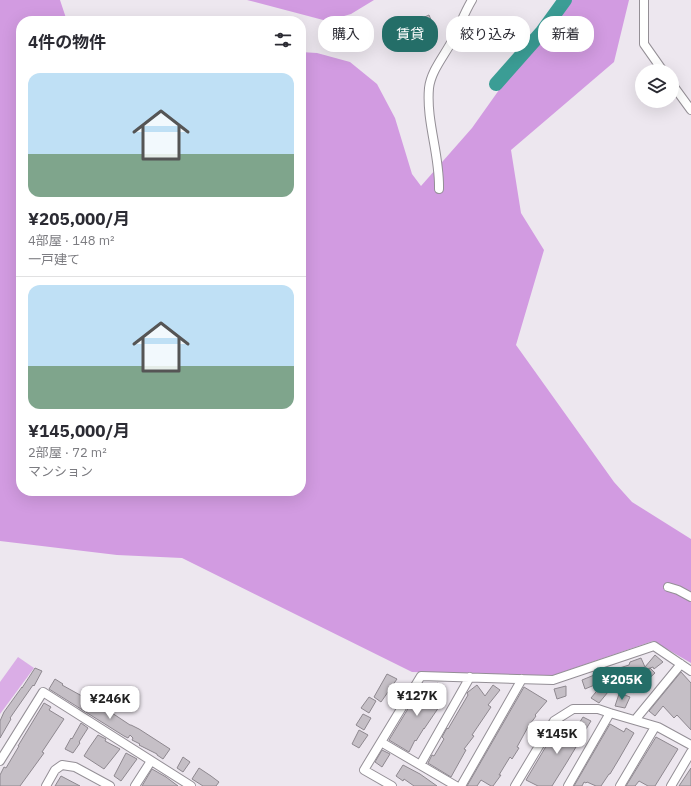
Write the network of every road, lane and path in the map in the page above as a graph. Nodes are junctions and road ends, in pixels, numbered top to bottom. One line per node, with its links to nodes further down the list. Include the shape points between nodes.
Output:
1 (472, 0): 6 (street, via 433,74 429,87)
2 (644, 0): 3 (street, via 644,44)
3 (658, 64)
4 (679, 94): 5 (street)
5 (691, 110)
6 (439, 189)
7 (668, 587): 8 (street)
8 (691, 597)
9 (681, 664): 10 (street); 12 (street, via 654,646 553,680); 14 (street)
10 (691, 671)
11 (470, 677): 12 (street); 16 (street, via 421,676); 21 (street)
12 (522, 679): 28 (street)
13 (610, 713): 14 (street); 29 (street, via 598,709 573,709 554,721); 30 (street)
14 (634, 720): 15 (street)
15 (656, 727): 17 (street); 31 (street)
16 (381, 742): 21 (street); 26 (street, via 364,770)
17 (691, 745)
18 (691, 752): 32 (street)
19 (0, 760): 20 (street, via 43,692)
20 (151, 761): 24 (street); 25 (street)
21 (420, 765): 27 (street)
22 (46, 786): 23 (street, via 55,770 62,765 75,767)
23 (109, 786)
24 (135, 786)
25 (191, 786)
26 (392, 786)
27 (456, 786)
28 (461, 786)
29 (515, 786)
30 (568, 786)
31 (620, 786)
32 (671, 786)

